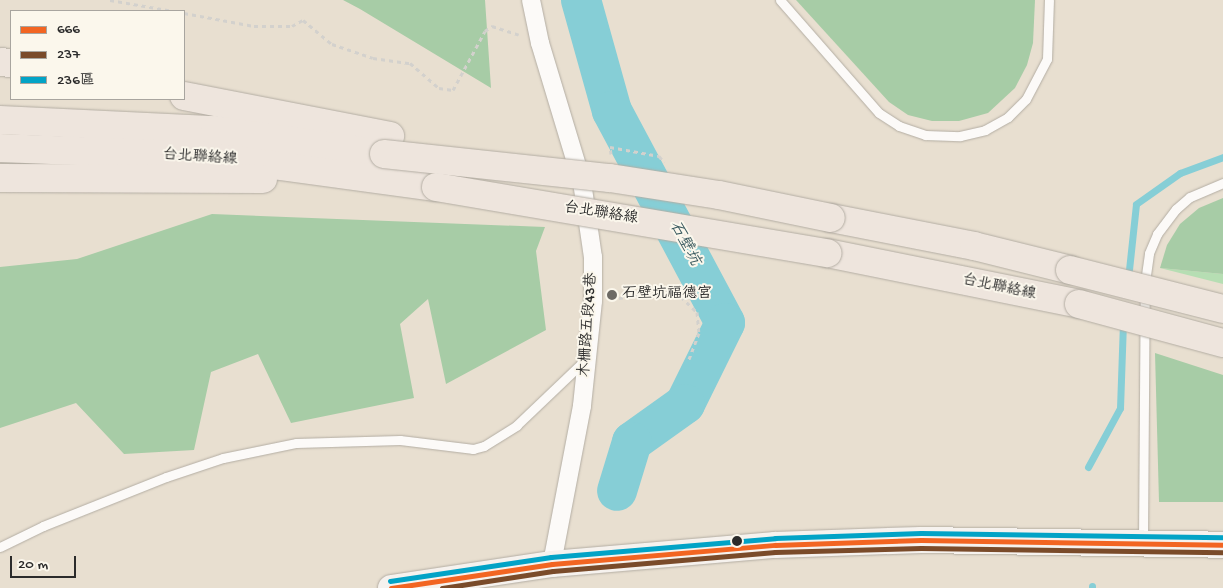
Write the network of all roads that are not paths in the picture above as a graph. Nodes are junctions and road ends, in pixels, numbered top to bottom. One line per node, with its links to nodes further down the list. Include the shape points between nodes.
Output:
1 (531, 0): 12 (street, 木柵路五段43巷, via 540,43 582,182 593,257)
2 (780, 0): 3 (lane, via 879,112 899,126 925,135 960,136 985,130 1008,117 1026,98 1047,59)
3 (1049, 0)
4 (185, 96): 7 (highway)
5 (0, 120): 7 (highway, 台北聯絡線, via 215,130)
6 (0, 148): 7 (highway, 台北聯絡線, via 206,156)
7 (384, 156): 8 (highway); 10 (highway, 台北聯絡線, bridge, via 610,178 719,195 974,246); 11 (highway, 台北聯絡線, bridge, via 436,187 827,252 1079,304)
8 (0, 178)
9 (1223, 183): 13 (lane, via 1190,197 1176,209 1149,253 1145,282)
10 (1223, 309)
11 (1223, 343)
12 (588, 357): 15 (lane, via 517,425 484,446 473,449 400,440 296,443 223,458 166,476 42,526); 16 (street, 木柵路五段43巷)
13 (1143, 543): 14 (main road); 16 (main road, via 922,540 775,545)
14 (1223, 545)
15 (0, 547)
16 (552, 564): 17 (main road)
17 (391, 588)

